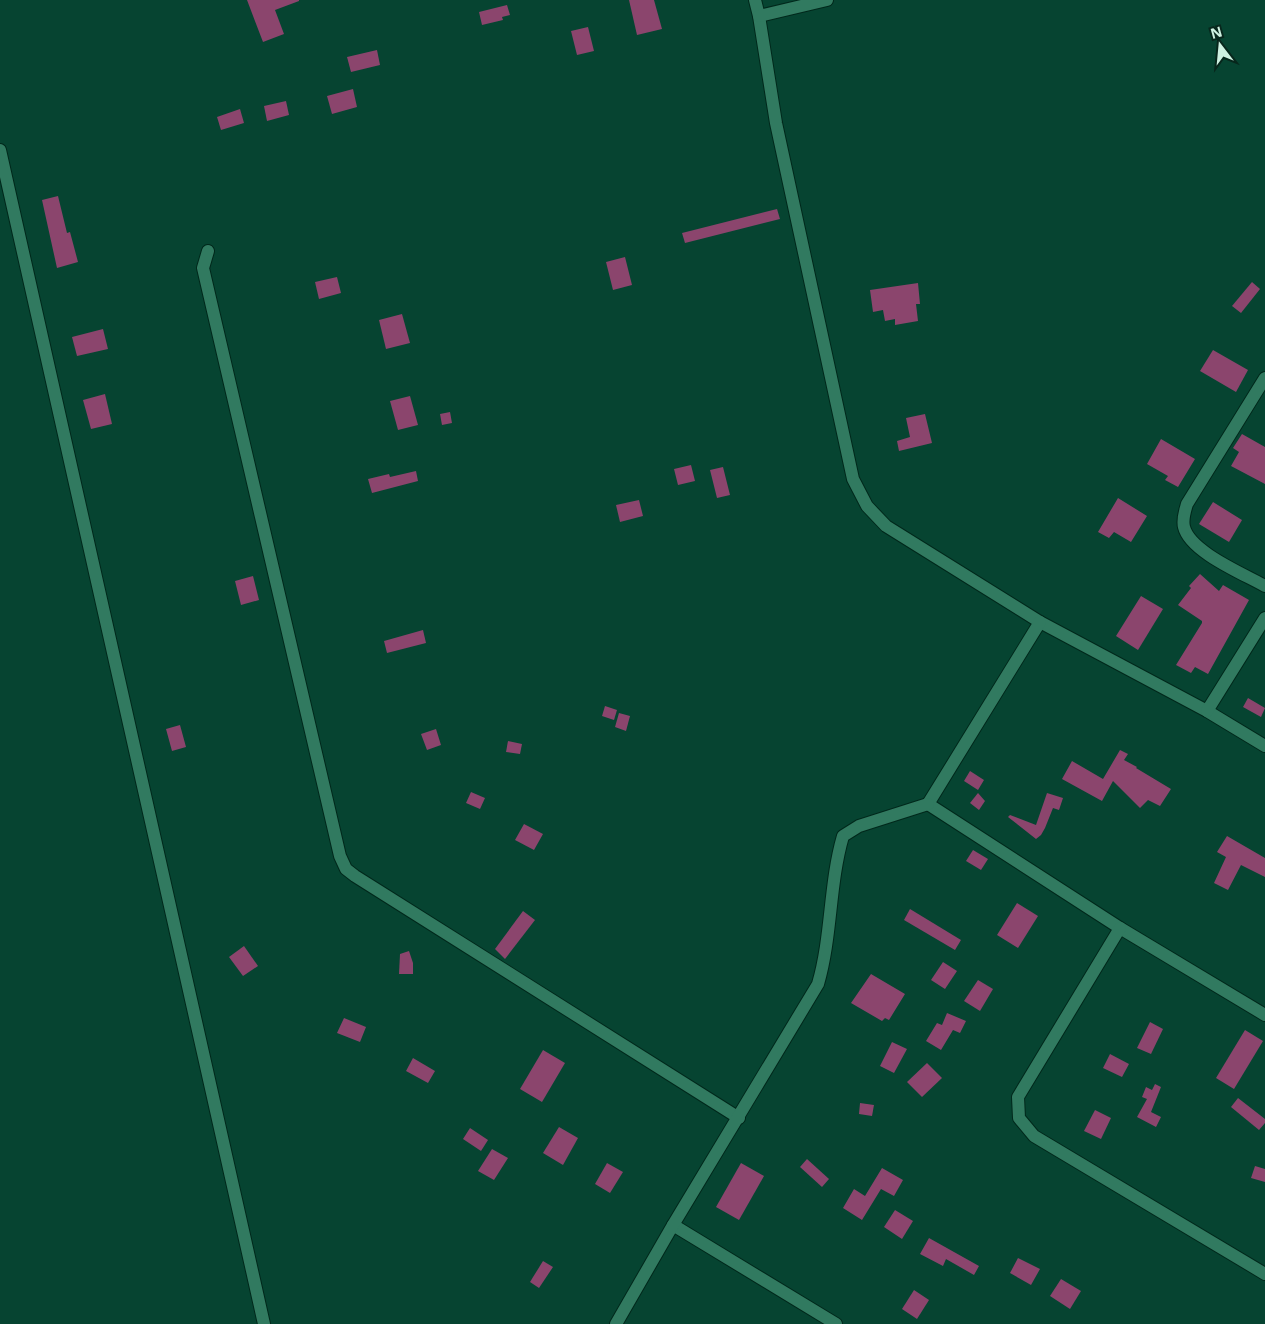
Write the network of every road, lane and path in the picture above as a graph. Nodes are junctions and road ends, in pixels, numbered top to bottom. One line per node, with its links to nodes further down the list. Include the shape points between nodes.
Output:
1 (755, 0): 3 (street)
2 (826, 0): 3 (street)
3 (759, 16): 9 (street, via 776,123 853,479 867,506 886,526)
4 (0, 150): 18 (street)
5 (208, 251): 15 (street, via 203,268 340,856 346,869)
6 (1265, 378): 7 (street, via 1187,504 1184,515 1184,528 1202,551)
7 (1265, 586)
8 (1265, 618): 10 (street)
9 (1040, 622): 10 (street); 12 (street)
10 (1207, 711): 11 (street)
11 (1265, 746)
12 (928, 804): 13 (street); 15 (street, via 858,826 842,836 826,952 818,984)
13 (1120, 928): 14 (street); 17 (street, via 1018,1097 1020,1118 1034,1136)
14 (1265, 1015)
15 (739, 1118): 16 (street)
16 (673, 1225): 19 (street); 20 (street)
17 (1265, 1274)
18 (264, 1324)
19 (616, 1324)
20 (836, 1324)

